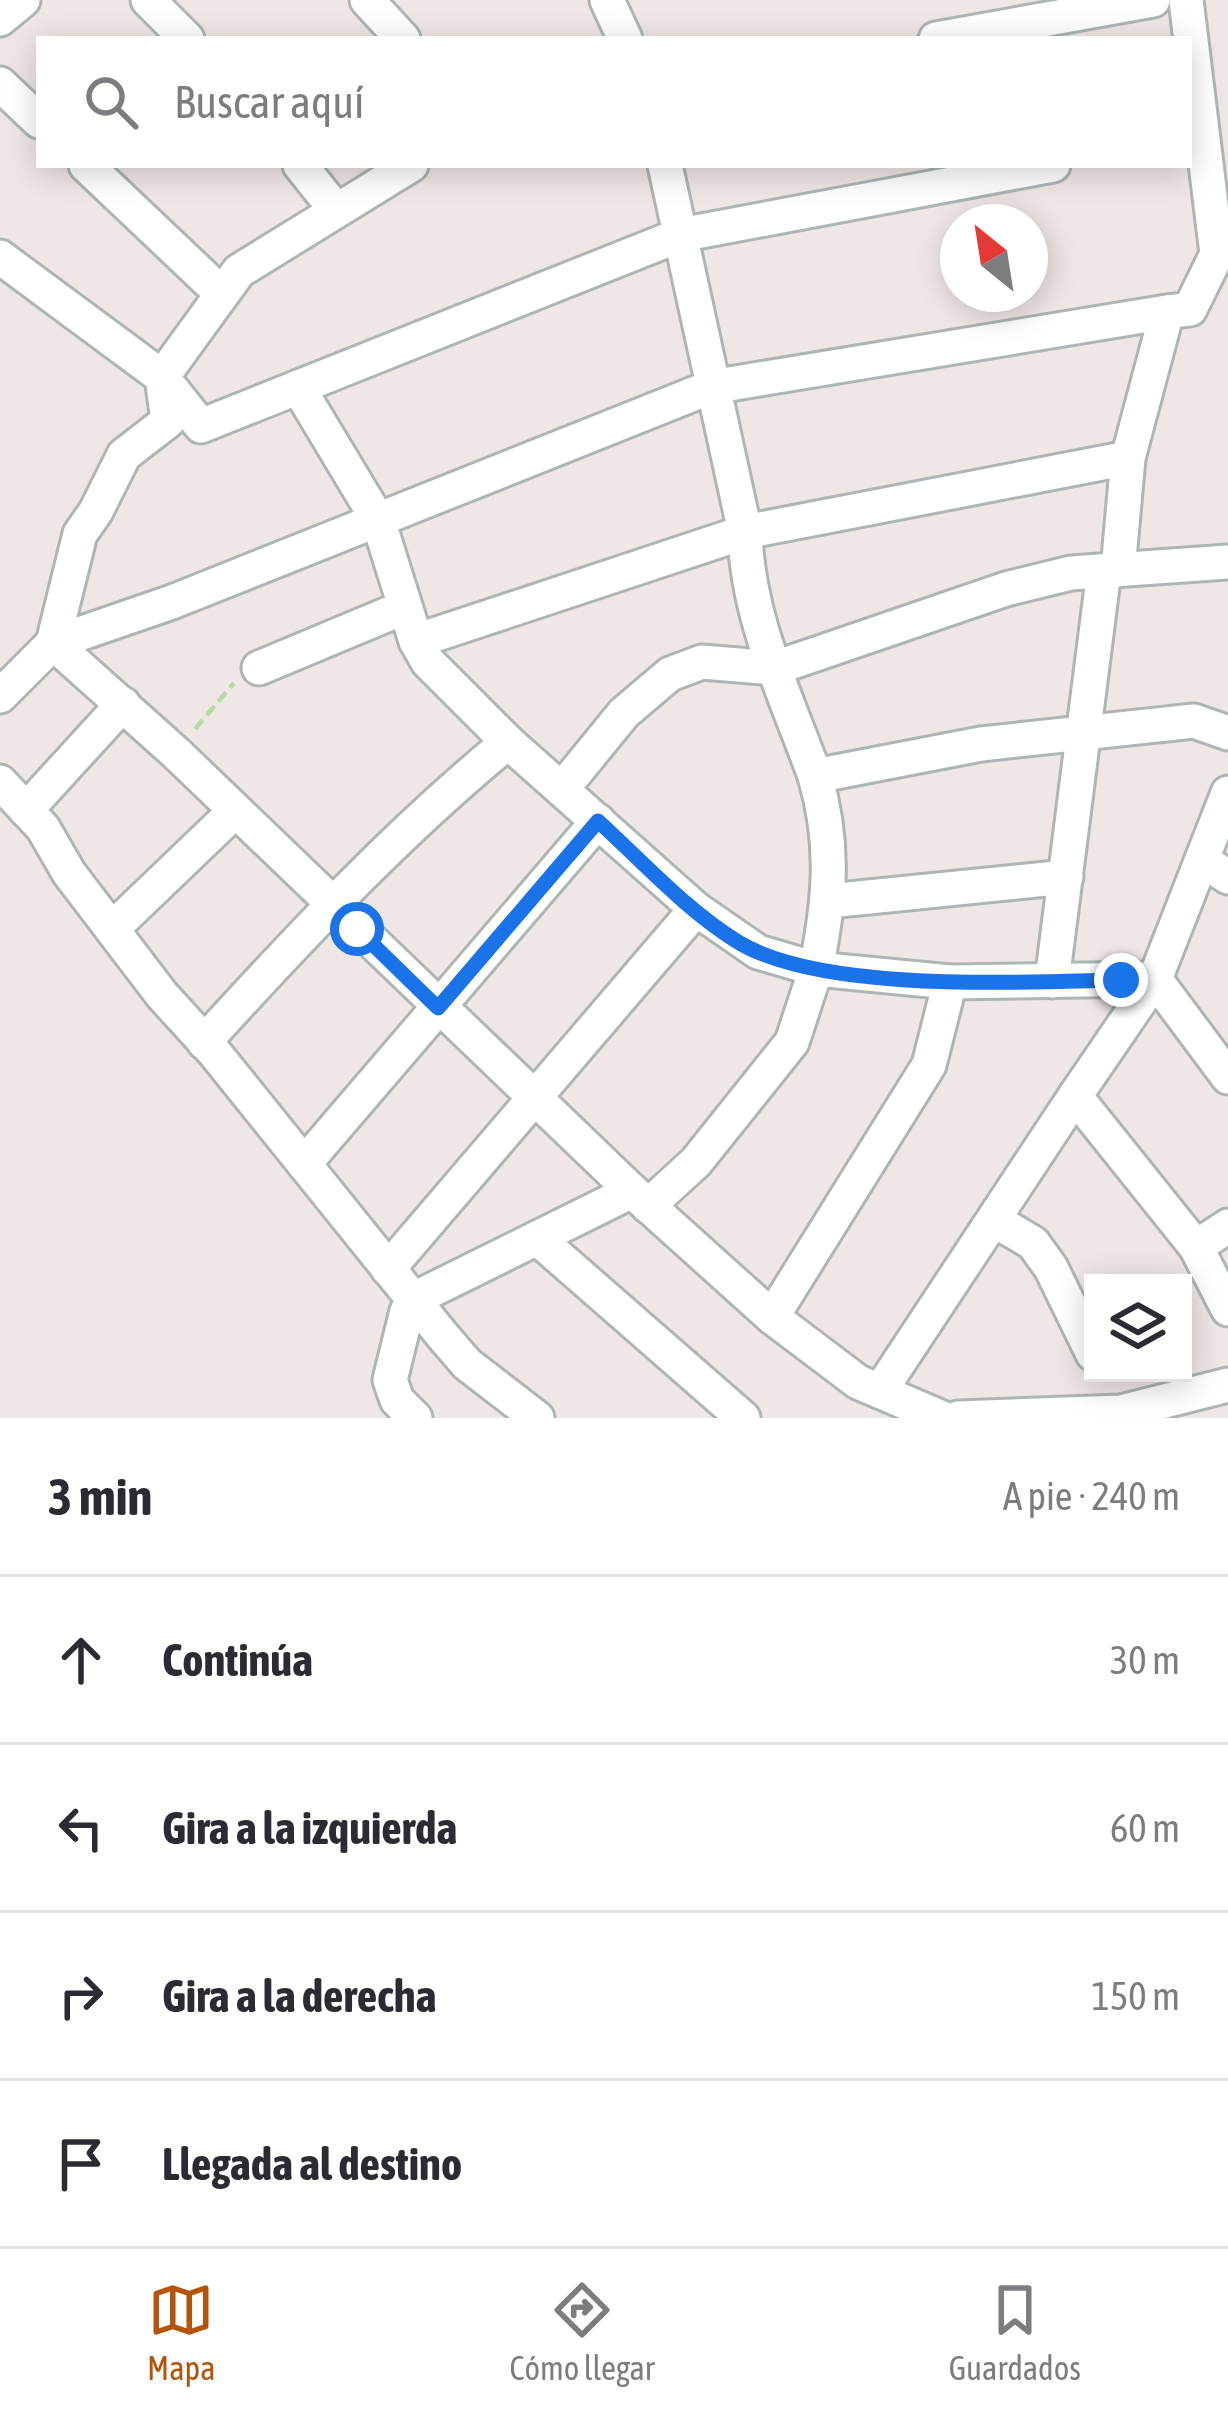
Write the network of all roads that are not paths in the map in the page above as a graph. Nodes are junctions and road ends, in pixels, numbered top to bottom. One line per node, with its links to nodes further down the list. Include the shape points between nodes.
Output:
1 (23, 0): 7 (street)
2 (148, 0): 8 (street)
3 (367, 0): 9 (street)
4 (607, 0): 10 (street)
5 (1153, 0): 11 (street)
6 (1186, 0): 12 (street)
7 (0, 19)
8 (184, 36)
9 (400, 36)
10 (625, 36)
11 (952, 36)
12 (1189, 36)
13 (1192, 83): 16 (street)
14 (0, 84): 15 (street)
15 (36, 118)
16 (1196, 138): 24 (street)
17 (89, 168): 26 (street)
18 (302, 168): 22 (street)
19 (406, 168): 22 (street)
20 (666, 168): 23 (street)
21 (1038, 168): 23 (street)
22 (336, 210): 26 (street, via 239,271)
23 (680, 235): 29 (street); 30 (street)
24 (1221, 238): 27 (street, via 1190,309)
25 (0, 257): 28 (street)
26 (222, 294): 28 (street)
27 (1167, 311): 30 (street); 31 (street)
28 (162, 377): 29 (street, via 201,426); 38 (street, via 168,421 124,454 80,534)
29 (298, 387): 32 (street)
30 (711, 387): 32 (street); 33 (street)
31 (1128, 458): 33 (street); 35 (street)
32 (378, 520): 36 (street); 38 (street)
33 (745, 532): 37 (street); 40 (street, via 746,569)
34 (1228, 562): 35 (street)
35 (1111, 570): 40 (street, via 1006,589); 43 (street)
36 (405, 608): 37 (street); 39 (street)
37 (416, 641): 45 (street)
38 (53, 643): 41 (street); 42 (street)
39 (259, 668)
40 (775, 668): 46 (street); 48 (street, via 702,662 670,674 624,713)
41 (2, 690)
42 (123, 704): 50 (street); 51 (street)
43 (1086, 733): 44 (street, via 1194,721); 46 (street); 54 (street)
44 (1228, 733)
45 (508, 742): 48 (street); 56 (street)
46 (815, 776): 55 (street, via 828,818)
47 (0, 782): 50 (street)
48 (562, 789): 52 (street)
49 (1228, 793): 53 (street)
50 (26, 810): 58 (street)
51 (236, 811): 56 (street); 58 (street)
52 (598, 821): 57 (street); 63 (street)
53 (1215, 869): 60 (street)
54 (1066, 877): 55 (street); 61 (street)
55 (829, 901): 59 (street)
56 (330, 904): 63 (street); 64 (street)
57 (696, 909): 59 (street, via 758,952); 67 (street)
58 (112, 929): 64 (street)
59 (816, 969): 62 (street); 69 (street, via 792,1042 696,1162)
60 (1155, 979): 61 (street); 65 (street); 66 (street)
61 (1052, 981): 62 (street)
62 (950, 982): 77 (street, via 928,1065)
63 (438, 1008): 67 (street); 68 (street)
64 (204, 1042): 68 (street)
65 (1228, 1077)
66 (1075, 1096): 70 (street); 73 (street)
67 (533, 1098): 69 (street); 74 (street)
68 (304, 1165): 74 (street)
69 (640, 1199): 72 (street); 77 (street)
70 (994, 1220): 78 (street, via 1033,1243); 81 (street)
71 (1228, 1226): 73 (street)
72 (536, 1238): 75 (street); 85 (street)
73 (1196, 1247): 76 (street)
74 (388, 1269): 75 (street)
75 (415, 1302): 83 (street, via 390,1380); 84 (street, via 467,1364)
76 (1228, 1309)
77 (772, 1316): 81 (street)
78 (1084, 1336)
79 (1107, 1382): 82 (street)
80 (1227, 1387): 82 (street)
81 (880, 1391): 86 (street)
82 (1124, 1415): 88 (street)
83 (416, 1418)
84 (537, 1418)
85 (743, 1418)
86 (942, 1418)
87 (958, 1418): 88 (street)
88 (994, 1418)

